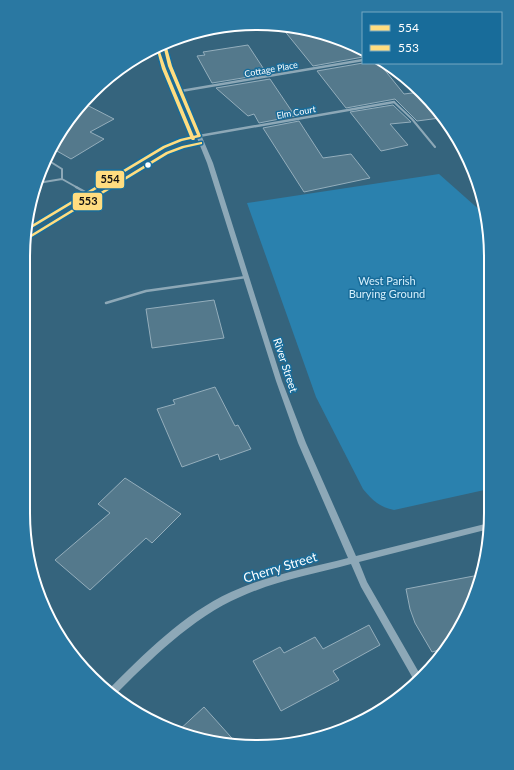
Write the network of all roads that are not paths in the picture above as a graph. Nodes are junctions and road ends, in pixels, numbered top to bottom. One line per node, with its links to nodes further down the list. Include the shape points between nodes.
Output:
1 (166, 49): 3 (street, River Street)
2 (362, 60): 3 (street, Cottage Place)
3 (181, 91): 5 (street, River Street)
4 (394, 102): 5 (street, Elm Court); 6 (lane)
5 (199, 136): 10 (street, via 164,147); 12 (street, River Street)
6 (435, 147)
7 (51, 162): 8 (lane, via 62,169)
8 (62, 179): 9 (lane); 10 (lane)
9 (43, 182)
10 (87, 193): 11 (street)
11 (32, 226)
12 (246, 276): 13 (lane, via 146,291); 15 (street, River Street, via 285,399)
13 (106, 303)
14 (484, 527): 15 (street, Cherry Street)
15 (352, 560): 16 (street, River Street, via 374,604); 17 (street, Cherry Street, via 262,584 225,600 170,638)
16 (416, 676)
17 (115, 690)

